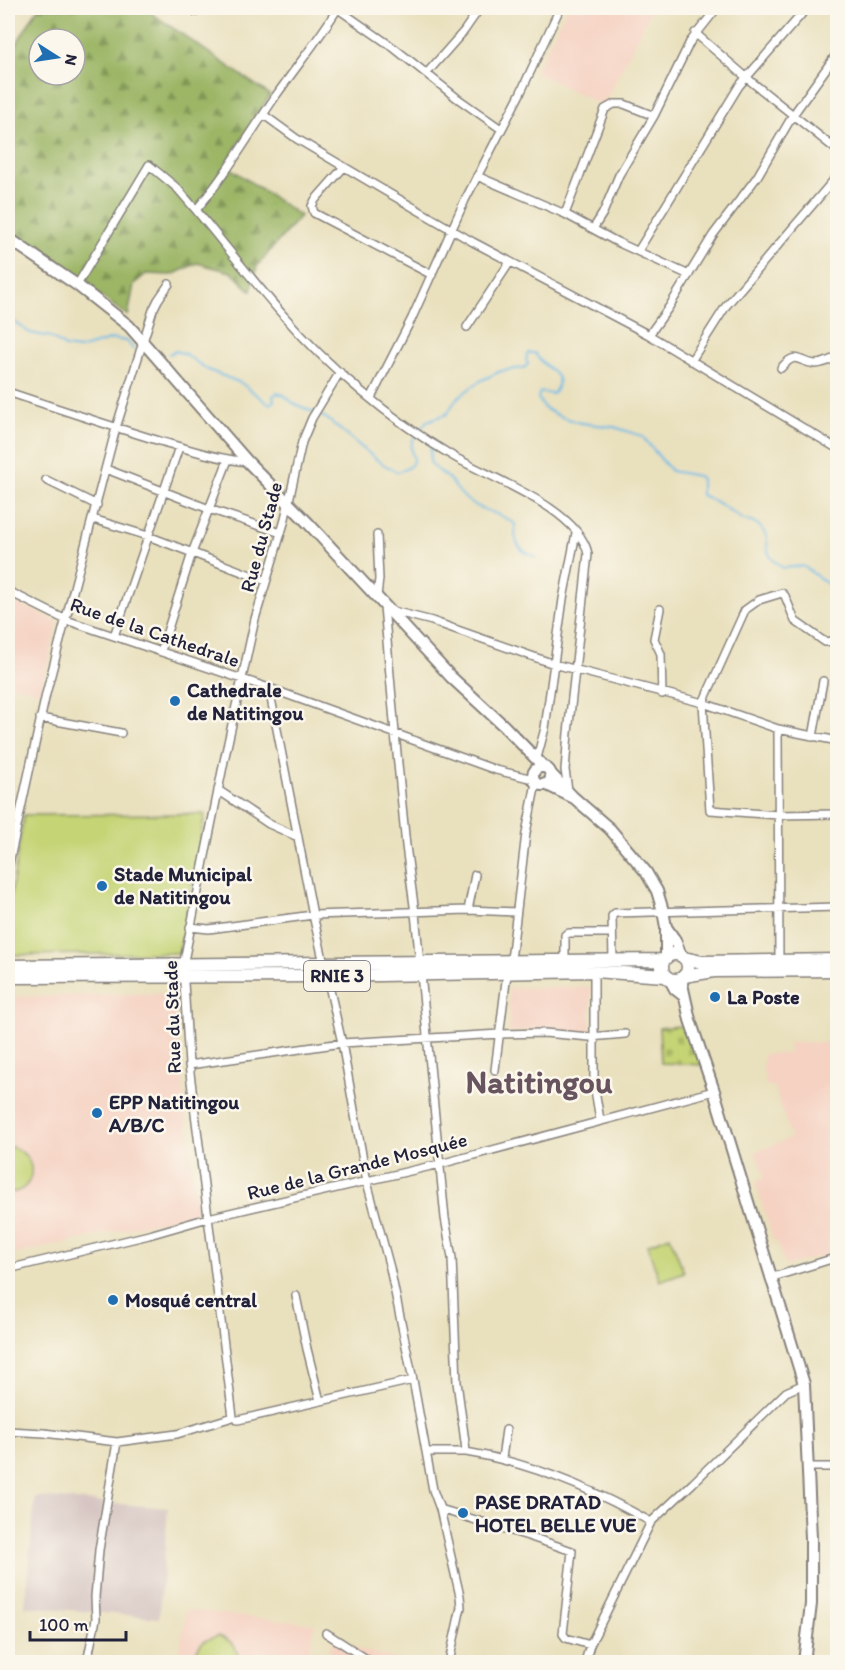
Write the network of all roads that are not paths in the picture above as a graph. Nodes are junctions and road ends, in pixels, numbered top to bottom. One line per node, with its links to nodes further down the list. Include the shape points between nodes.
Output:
1 (338, 8): 8 (street); 10 (street)
2 (480, 8): 8 (street)
3 (558, 8): 13 (street)
4 (717, 8): 6 (street)
5 (807, 8): 9 (street)
6 (695, 33): 9 (street); 12 (street)
7 (837, 52): 11 (street)
8 (427, 73): 13 (street)
9 (747, 78): 11 (street); 23 (street)
10 (264, 115): 15 (street); 18 (street)
11 (793, 115): 14 (street); 26 (street, via 757,177 713,235)
12 (654, 116): 19 (street, via 624,104 605,109); 20 (street)
13 (501, 129): 17 (street)
14 (837, 151)
15 (344, 167): 21 (street); 25 (street, via 315,200 314,213)
16 (837, 175): 33 (street, via 726,306)
17 (477, 176): 19 (street); 21 (street)
18 (196, 210): 28 (street, via 149,165); 35 (street, via 284,316)
19 (565, 214): 20 (street)
20 (593, 229): 23 (street)
21 (452, 230): 24 (street); 25 (street)
22 (8, 238): 28 (street)
23 (638, 251): 26 (street)
24 (510, 262): 29 (street); 30 (street)
25 (432, 275): 37 (street)
26 (689, 275): 30 (street)
27 (169, 284): 31 (street, via 158,300)
28 (77, 285): 31 (street)
29 (467, 327)
30 (649, 335): 33 (street)
31 (144, 341): 38 (street); 42 (street)
32 (837, 356): 34 (street, via 816,364 793,358)
33 (691, 361): 40 (street)
34 (781, 368)
35 (340, 372): 37 (street); 46 (street, Rue du Stade, via 302,442)
36 (8, 392): 38 (street)
37 (371, 398): 50 (street, via 433,445 541,502)
38 (116, 428): 39 (street); 43 (street)
39 (179, 447): 41 (street); 45 (street)
40 (837, 449)
41 (228, 460): 42 (street); 48 (street)
42 (248, 462): 46 (street)
43 (106, 469): 45 (street); 47 (street)
44 (46, 480): 47 (street)
45 (164, 490): 48 (street); 53 (street)
46 (289, 503): 51 (street, Rue du Stade); 57 (street)
47 (97, 505): 49 (street)
48 (209, 509): 51 (street); 54 (street)
49 (93, 519): 53 (street); 59 (street)
50 (576, 532): 63 (street); 64 (street, via 588,554)
51 (281, 533): 55 (street, Rue du Stade)
52 (377, 535): 57 (street)
53 (148, 536): 54 (street); 60 (street)
54 (192, 553): 55 (street); 62 (street)
55 (266, 581): 65 (street, Rue du Stade)
56 (8, 591): 59 (street, Rue de la Cathedrale)
57 (383, 604): 63 (street); 73 (street); 76 (street, via 451,677)
58 (660, 609): 68 (street, via 654,639 662,654)
59 (66, 620): 60 (street, Rue de la Cathedrale); 70 (street)
60 (114, 636): 62 (street, Rue de la Cathedrale)
61 (837, 640): 69 (street, via 825,642 795,621 782,593 759,600 745,610)
62 (161, 651): 65 (street, Rue de la Cathedrale)
63 (554, 664): 64 (street); 76 (street)
64 (574, 669): 68 (street); 80 (street, via 565,770)
65 (241, 678): 67 (street, Rue de la Cathedrale); 79 (street, Rue du Stade)
66 (824, 681): 74 (street)
67 (268, 688): 73 (street, Rue de la Cathedrale); 85 (street)
68 (662, 694): 69 (street)
69 (703, 704): 71 (street); 82 (street, via 710,810)
70 (40, 718): 72 (street); 84 (street)
71 (778, 729): 74 (street); 82 (street)
72 (121, 733)
73 (395, 733): 78 (street, Rue de la Cathedrale); 93 (street)
74 (813, 737): 75 (street)
75 (837, 741)
76 (537, 758): 77 (street)
77 (547, 770): 78 (street, via 549,781); 78 (street, via 540,767 534,771); 80 (street)
78 (538, 782): 80 (street); 91 (street, via 526,832)
79 (218, 790): 85 (street, via 269,824); 95 (street, Rue du Stade)
80 (570, 795): 92 (street, via 610,829 639,861 657,891)
81 (837, 814): 82 (street)
82 (778, 815): 90 (street)
83 (8, 818): 84 (street)
84 (17, 820): 86 (street)
85 (298, 837): 94 (street)
86 (8, 868)
87 (475, 875): 89 (street)
88 (837, 907): 90 (street)
89 (468, 909): 91 (street); 93 (street)
90 (779, 909): 92 (street); 104 (street)
91 (516, 912): 106 (street)
92 (663, 912): 96 (street); 97 (street, via 612,914)
93 (415, 913): 94 (street); 107 (street)
94 (313, 915): 95 (street, via 209,929); 103 (street)
95 (190, 927): 109 (street, Rue du Stade)
96 (666, 927): 98 (street); 99 (street)
97 (612, 933): 101 (street); 102 (street, via 568,933 564,941)
98 (683, 957): 99 (highway, RNIE 3, via 675,954); 104 (highway, RNIE 3, via 702,962); 112 (highway, via 687,965)
99 (665, 959): 101 (highway, RNIE 3); 114 (highway, via 662,970)
100 (837, 960): 104 (highway, RNIE 3)
101 (613, 961): 102 (highway, RNIE 3)
102 (565, 962): 106 (highway, RNIE 3)
103 (324, 964): 107 (highway, RNIE 3); 109 (highway, RNIE 3); 111 (street)
104 (779, 965): 108 (highway, RNIE 3); 112 (highway, RNIE 3)
105 (8, 966): 109 (highway, RNIE 3)
106 (508, 967): 107 (highway, RNIE 3); 110 (highway, RNIE 3); 116 (street)
107 (420, 968): 111 (highway, RNIE 3); 119 (street)
108 (837, 970)
109 (183, 971): 111 (highway, RNIE 3); 113 (highway, RNIE 3); 121 (street, Rue du Stade)
110 (594, 971): 114 (highway, RNIE 3); 118 (street)
111 (327, 976): 120 (street)
112 (684, 976): 114 (highway, RNIE 3, via 677,980); 115 (street)
113 (8, 977)
114 (667, 977): 115 (street)
115 (684, 996): 123 (street)
116 (500, 1034): 118 (street); 119 (street); 122 (street)
117 (625, 1034): 118 (street)
118 (593, 1036): 124 (street)
119 (427, 1038): 120 (street); 125 (street)
120 (342, 1043): 121 (street); 126 (street)
121 (189, 1065): 127 (street, Rue du Stade)
122 (495, 1070)
123 (714, 1091): 124 (street, Rue de la Grande Mosquée); 130 (street)
124 (600, 1120): 125 (street, Rue de la Grande Mosquée)
125 (440, 1164): 126 (street, Rue de la Grande Mosquée); 140 (street, via 453,1268 457,1382)
126 (367, 1182): 127 (street, Rue de la Grande Mosquée); 132 (street)
127 (208, 1218): 129 (street, Rue de la Grande Mosquée); 138 (street, Rue du Stade, via 233,1417 177,1434)
128 (837, 1257): 130 (street)
129 (8, 1269)
130 (771, 1278): 133 (street)
131 (296, 1296): 134 (street)
132 (413, 1380): 134 (street); 139 (street)
133 (804, 1384): 142 (street); 145 (street, via 786,1392)
134 (320, 1401): 135 (street)
135 (238, 1420)
136 (506, 1430): 141 (street)
137 (8, 1431): 138 (street, Rue du Stade)
138 (117, 1442): 150 (street, via 99,1550 96,1619)
139 (427, 1452): 140 (street); 144 (street)
140 (466, 1452): 141 (street)
141 (502, 1458): 145 (street, via 568,1481)
142 (809, 1467): 143 (street); 154 (street, via 811,1591)
143 (837, 1467)
144 (440, 1509): 149 (street, via 572,1551 563,1635); 152 (street, via 461,1608)
145 (651, 1522): 149 (street)
146 (8, 1557): 147 (street)
147 (8, 1572)
148 (326, 1633): 151 (street)
149 (590, 1645): 153 (street)
150 (87, 1662)
151 (371, 1662)
152 (449, 1662)
153 (585, 1662)
154 (804, 1662)

